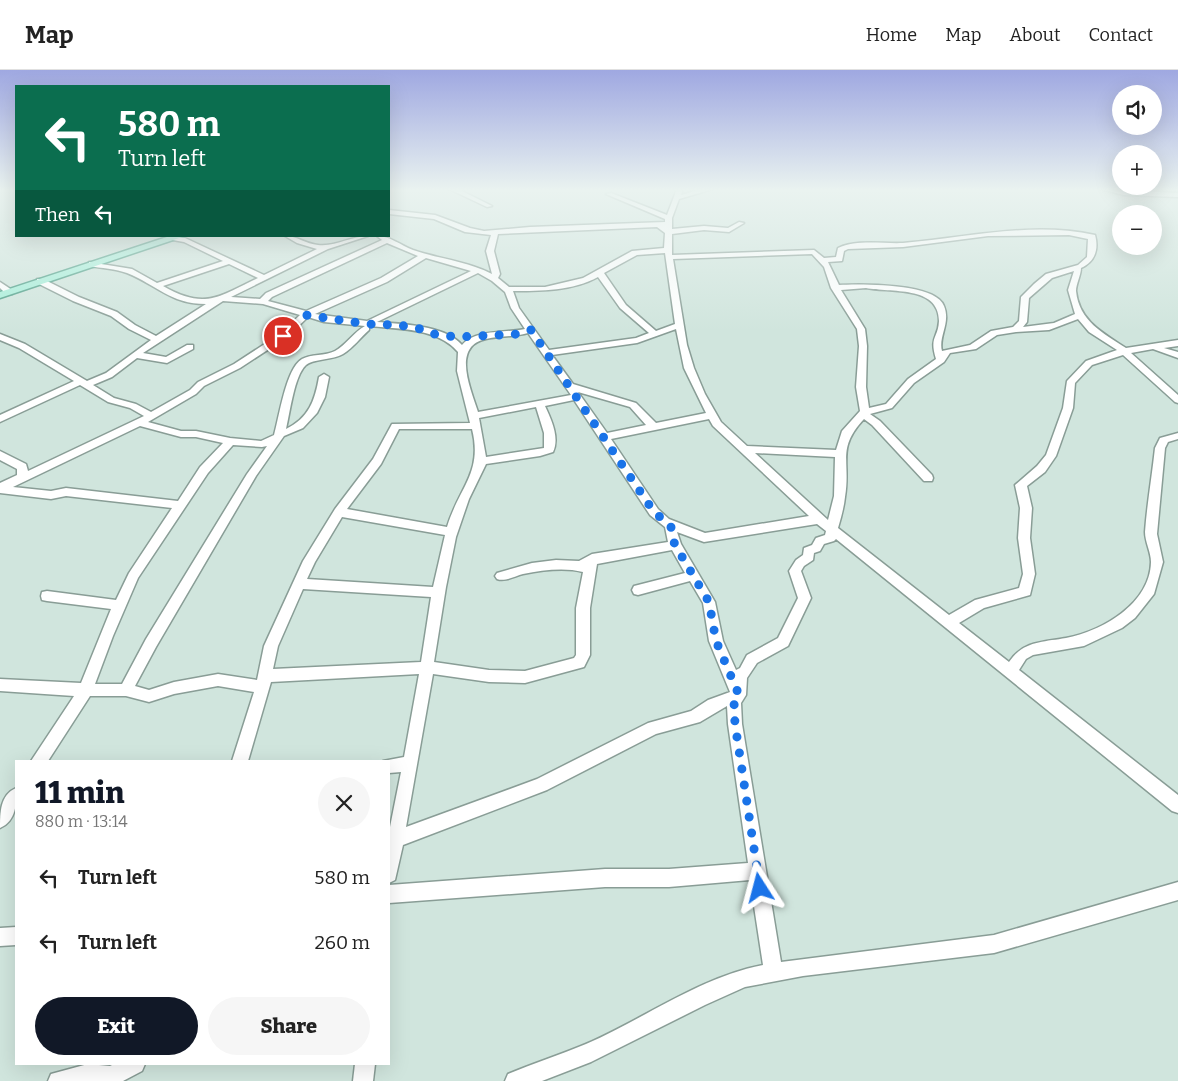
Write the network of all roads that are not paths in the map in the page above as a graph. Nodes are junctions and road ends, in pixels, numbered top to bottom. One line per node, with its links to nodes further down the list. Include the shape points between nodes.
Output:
1 (494, 236): 21 (street, via 490,248 496,274)
2 (667, 236): 10 (street)
3 (971, 236): 13 (street, via 902,245 847,247 841,250 839,259)
4 (1087, 236): 16 (street, via 1092,237 1091,257)
5 (290, 237): 9 (street)
6 (361, 237): 9 (street)
7 (180, 238): 12 (main road); 14 (street)
8 (383, 239): 11 (street); 32 (street, via 264,298)
9 (324, 249): 20 (street)
10 (669, 254): 13 (street, via 811,252); 19 (street, via 635,253); 37 (street)
11 (423, 256): 18 (street); 34 (street, via 384,280)
12 (112, 258): 15 (main road); 17 (street, via 126,264)
13 (824, 260): 26 (street)
14 (230, 261): 20 (street); 24 (street)
15 (92, 264): 17 (street); 22 (main road)
16 (1078, 269): 35 (street, via 1072,290); 39 (street, via 1049,276 1025,297 1023,322)
17 (128, 271): 24 (street)
18 (476, 271): 21 (street); 38 (street)
19 (600, 274): 27 (street, via 554,288); 42 (street, via 624,308)
20 (264, 278): 30 (street)
21 (494, 279): 25 (street)
22 (40, 281): 28 (main road); 47 (street, via 114,314)
23 (0, 284): 28 (street)
24 (156, 286): 31 (street)
25 (507, 289): 27 (street); 29 (street)
26 (838, 289): 44 (street, via 866,286 927,294 940,305 943,325); 64 (street, via 862,334 860,380)
27 (524, 291): 29 (street)
28 (5, 293)
29 (512, 299): 40 (street)
30 (218, 300): 31 (street); 32 (street); 33 (street)
31 (190, 302): 33 (street)
32 (263, 302): 34 (street)
33 (195, 315): 47 (street)
34 (305, 315): 38 (street); 66 (street, via 278,339)
35 (1079, 315): 36 (street); 41 (street)
36 (1068, 322): 39 (street, via 1041,329); 41 (street)
37 (681, 325): 42 (street); 65 (street, via 689,368)
38 (366, 326): 43 (street, via 407,326); 71 (street, via 340,352 302,363 293,381)
39 (1016, 329): 51 (street, via 994,333 973,347)
40 (531, 330): 46 (street); 54 (street)
41 (1092, 330): 53 (street)
42 (654, 333): 54 (street, via 637,340)
43 (437, 335): 46 (street); 52 (street, via 456,341)
44 (938, 335): 51 (street); 57 (street, via 936,348)
45 (0, 337): 59 (street, via 22,346)
46 (480, 337): 52 (street, via 468,342)
47 (157, 340): 55 (street)
48 (1178, 343): 50 (street)
49 (190, 346): 55 (street, via 167,360)
50 (1151, 347): 53 (street); 56 (street)
51 (950, 350): 57 (street)
52 (462, 351): 68 (street, via 462,378)
53 (1124, 351): 62 (street); 101 (street, via 1089,363 1070,382 1068,408 1051,456 1022,485 1029,574 1025,591 980,604)
54 (547, 353): 60 (street)
55 (136, 355): 59 (street, via 109,375)
56 (1178, 355)
57 (941, 360): 64 (street, via 911,381 889,406)
58 (324, 377): 71 (street, via 320,401 312,413)
59 (85, 383): 66 (street, via 111,400); 67 (street)
60 (568, 386): 61 (street); 70 (street, via 633,405)
61 (576, 397): 63 (street); 73 (street)
62 (1178, 400)
63 (539, 404): 68 (street); 79 (street, via 546,418 548,450)
64 (864, 413): 77 (street, via 847,431); 81 (street)
65 (712, 415): 70 (street); 76 (street)
66 (152, 416): 69 (street)
67 (0, 419)
68 (476, 421): 79 (street); 87 (street, via 396,426 377,461)
69 (139, 423): 74 (street, via 181,434); 80 (street)
70 (654, 427): 73 (street)
71 (280, 436): 75 (street)
72 (1178, 436): 103 (street, via 1164,440 1160,448 1152,534 1157,562 1150,590 1117,624 1084,640 1021,654)
73 (604, 437): 89 (street, via 654,512)
74 (230, 441): 75 (street); 82 (street)
75 (267, 446): 107 (street)
76 (743, 449): 77 (street); 88 (street)
77 (840, 454): 90 (street, via 840,496)
78 (0, 455): 80 (street, via 22,467)
79 (479, 468): 91 (street, via 465,494)
80 (21, 477): 83 (street); 84 (street)
81 (928, 478)
82 (194, 485): 85 (street); 86 (street)
83 (0, 488): 84 (street)
84 (26, 490): 85 (street, via 40,494 66,492)
85 (157, 503): 86 (street)
86 (180, 505): 100 (street, via 133,576)
87 (339, 512): 91 (street); 96 (street)
88 (819, 519): 89 (street, via 716,537 696,536); 90 (street)
89 (671, 526): 92 (street)
90 (833, 530): 101 (street); 108 (street, via 830,538 820,541 816,548 808,551 809,557 796,568 800,593 805,598 799,612 783,642 752,659 740,675)
91 (453, 532): 98 (street)
92 (675, 545): 93 (street); 95 (street)
93 (587, 565): 94 (street, via 522,568); 102 (street, via 580,663 525,677)
94 (502, 576)
95 (692, 576): 97 (street); 108 (street, via 709,602 716,641)
96 (299, 584): 98 (street); 104 (street, via 272,646)
97 (638, 590)
98 (438, 592): 102 (street)
99 (47, 596): 100 (street)
100 (118, 605): 106 (street)
101 (949, 622): 103 (street)
102 (427, 668): 104 (street); 111 (street)
103 (1010, 671): 114 (street)
104 (264, 682): 107 (street, via 218,680 149,696); 110 (street)
105 (0, 685): 106 (street)
106 (86, 690): 107 (street); 109 (street)
107 (126, 690)
108 (739, 695): 116 (street, via 713,705 695,717 653,728 541,785); 118 (street, via 734,702 735,724)
109 (40, 760)
110 (240, 760)
111 (411, 763): 112 (street); 116 (street)
112 (390, 766)
113 (10, 799): 115 (street)
114 (1178, 805)
115 (0, 820)
116 (392, 840): 117 (street)
117 (390, 863)
118 (758, 871): 120 (street, via 669,878 605,878); 123 (street)
119 (1178, 891): 123 (street, via 994,944)
120 (390, 894)
121 (15, 936): 122 (street)
122 (0, 937)
123 (773, 972): 128 (street, via 745,978 591,1052)
124 (134, 1065): 126 (street, via 111,1076 88,1074)
125 (365, 1065): 127 (street)
126 (58, 1081)
127 (363, 1081)
128 (515, 1081)

